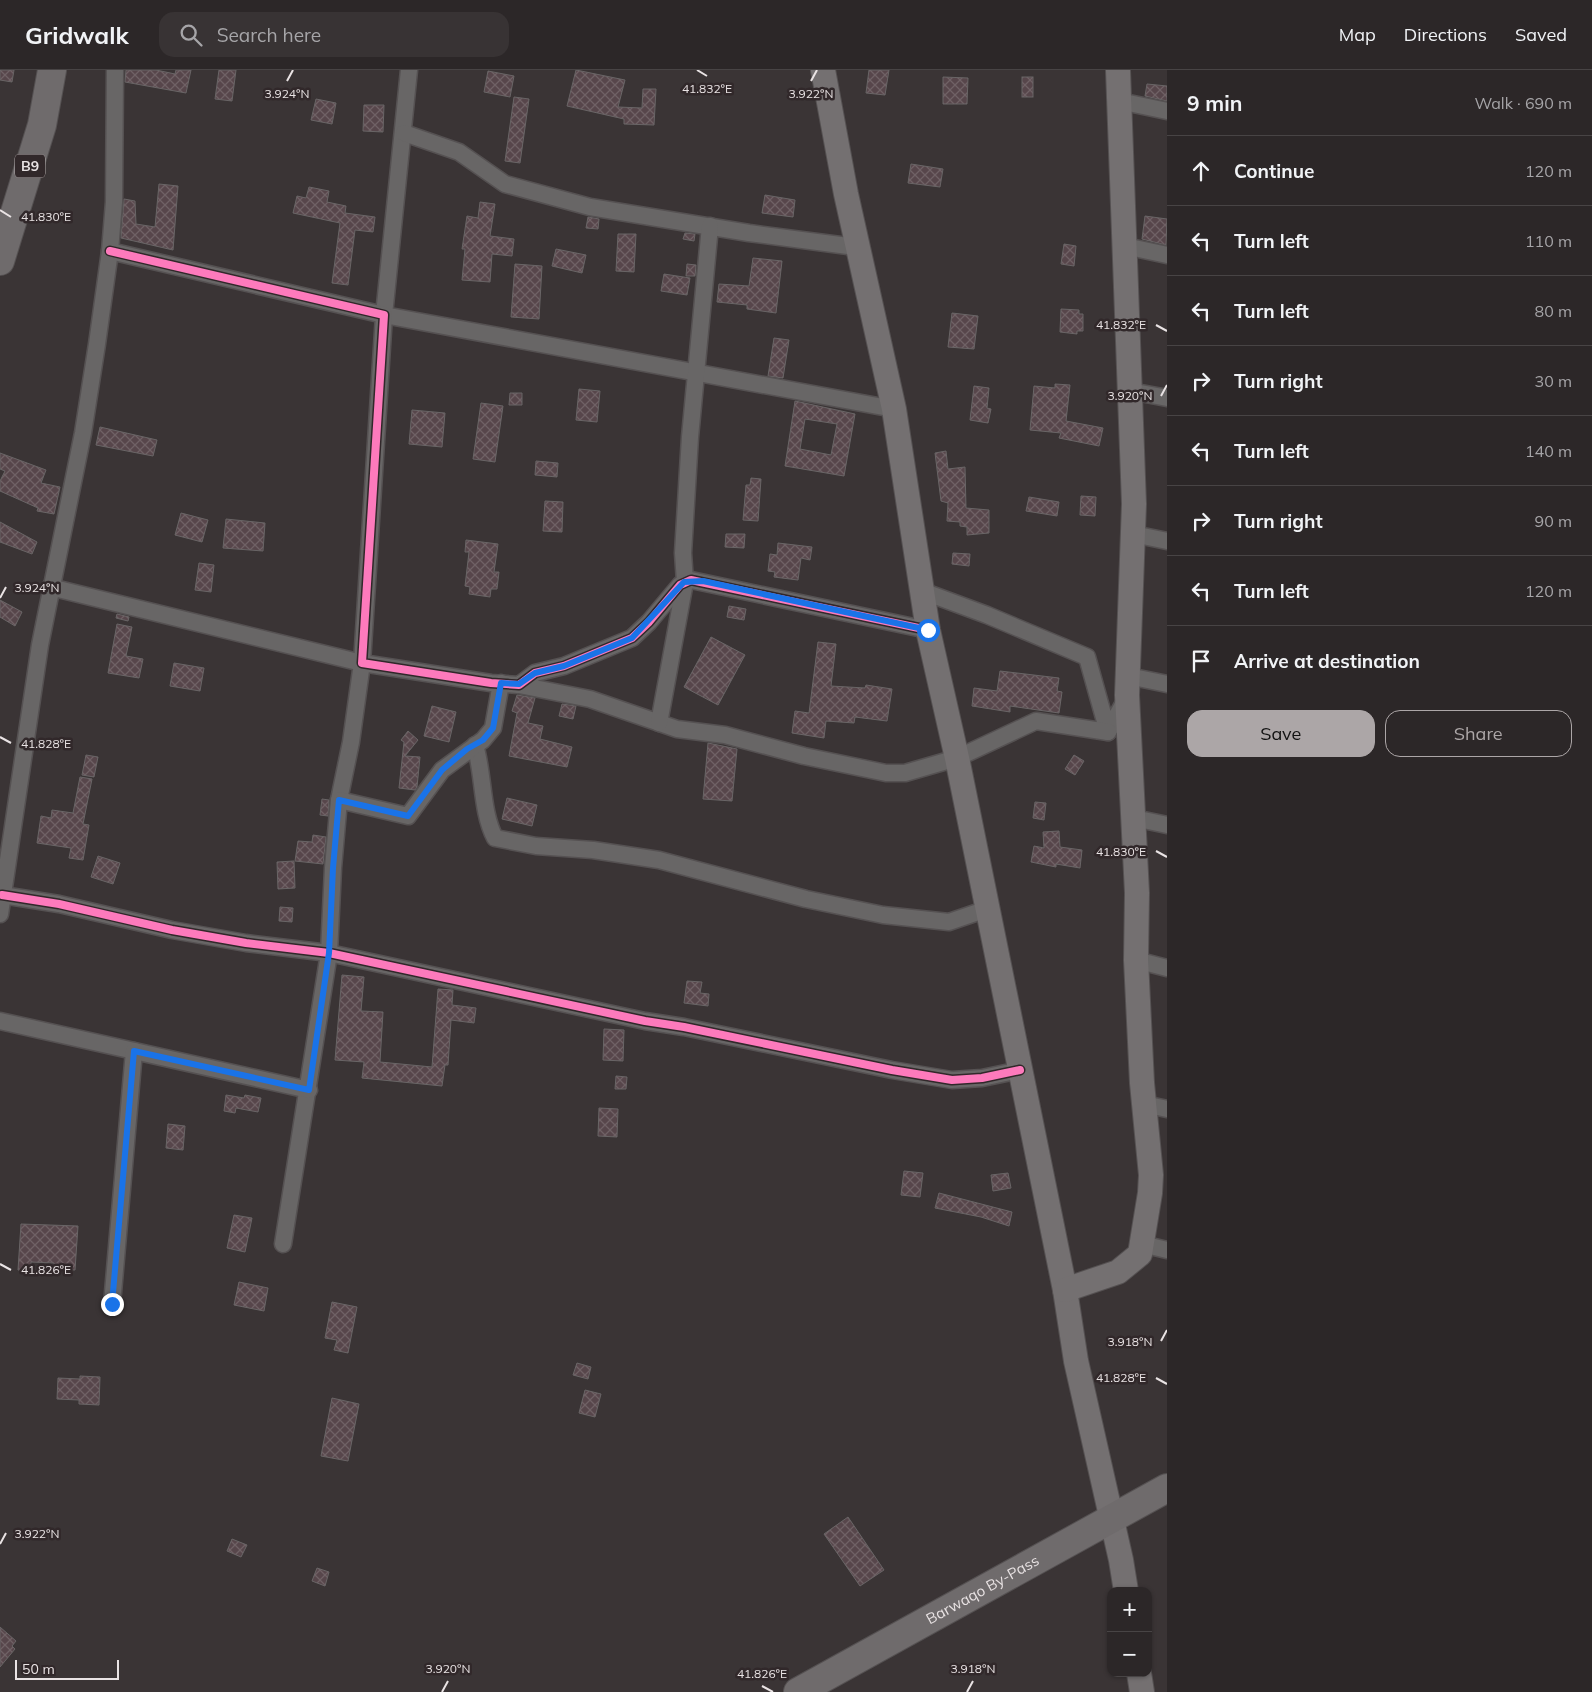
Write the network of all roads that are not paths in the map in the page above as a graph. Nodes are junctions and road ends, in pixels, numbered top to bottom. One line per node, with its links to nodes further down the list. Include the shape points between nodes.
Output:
1 (52, 70): 14 (highway, B9, via 42,125)
2 (115, 70): 12 (street, via 114,202)
3 (409, 70): 8 (street)
4 (823, 70): 10 (main road)
5 (1118, 70): 6 (main road)
6 (1119, 101): 7 (street); 11 (main road)
7 (1167, 111)
8 (404, 133): 9 (street, via 460,152 505,184 590,207); 15 (street)
9 (710, 226): 10 (street, via 848,246); 16 (street)
10 (857, 243): 19 (main road)
11 (1125, 246): 13 (street); 17 (main road)
12 (110, 251): 15 (street); 23 (street, via 83,433)
13 (1167, 255)
14 (0, 260)
15 (384, 315): 16 (street); 26 (street)
16 (696, 372): 19 (street); 22 (street, via 683,553)
17 (1130, 390): 18 (street); 20 (main road)
18 (1167, 398)
19 (894, 409): 24 (main road)
20 (1133, 534): 21 (street); 30 (main road)
21 (1167, 541)
22 (684, 582): 25 (street, via 703,581); 28 (street, via 632,638 564,666 535,673); 31 (street)
23 (50, 587): 26 (street); 38 (street)
24 (922, 591): 25 (main road); 32 (street, via 1088,657)
25 (928, 630): 34 (main road)
26 (362, 663): 27 (street); 35 (street)
27 (501, 683): 28 (street); 33 (street, via 493,728)
28 (519, 684): 31 (street, via 590,699)
29 (1167, 684): 30 (street)
30 (1128, 686): 32 (street); 36 (main road)
31 (659, 723): 34 (street, via 886,773 905,773)
32 (1108, 732): 34 (street, via 1036,721)
33 (474, 745): 35 (street, via 442,770 408,816); 40 (street, via 486,798 487,822 495,838 659,860 806,899 883,915 949,922)
34 (957, 758): 40 (main road)
35 (339, 800): 42 (street)
36 (1134, 818): 37 (street); 43 (main road)
37 (1167, 825)
38 (6, 830): 39 (street)
39 (2, 895): 41 (street); 42 (street, via 59,904 172,930)
40 (987, 909): 47 (main road)
41 (0, 914)
42 (329, 953): 47 (street, via 645,1022 684,1027 892,1070 952,1080); 48 (street)
43 (1136, 960): 44 (street); 49 (main road)
44 (1167, 968)
45 (0, 1021): 46 (street)
46 (134, 1051): 48 (street); 55 (street)
47 (1020, 1070): 54 (main road)
48 (309, 1090): 51 (street)
49 (1144, 1104): 50 (street); 52 (main road, via 1150,1193)
50 (1167, 1109)
51 (283, 1244)
52 (1142, 1244): 53 (street); 54 (main road, via 1140,1254 1118,1272)
53 (1167, 1250)
54 (1065, 1290): 57 (main road, via 1076,1361)
55 (112, 1304)
56 (1167, 1488): 57 (highway, Barwaqo By-Pass)
57 (1112, 1518): 58 (main road); 60 (highway, Barwaqo By-Pass)
58 (1125, 1587)
59 (1140, 1677): 61 (main road)
60 (798, 1692)
61 (1142, 1692)

